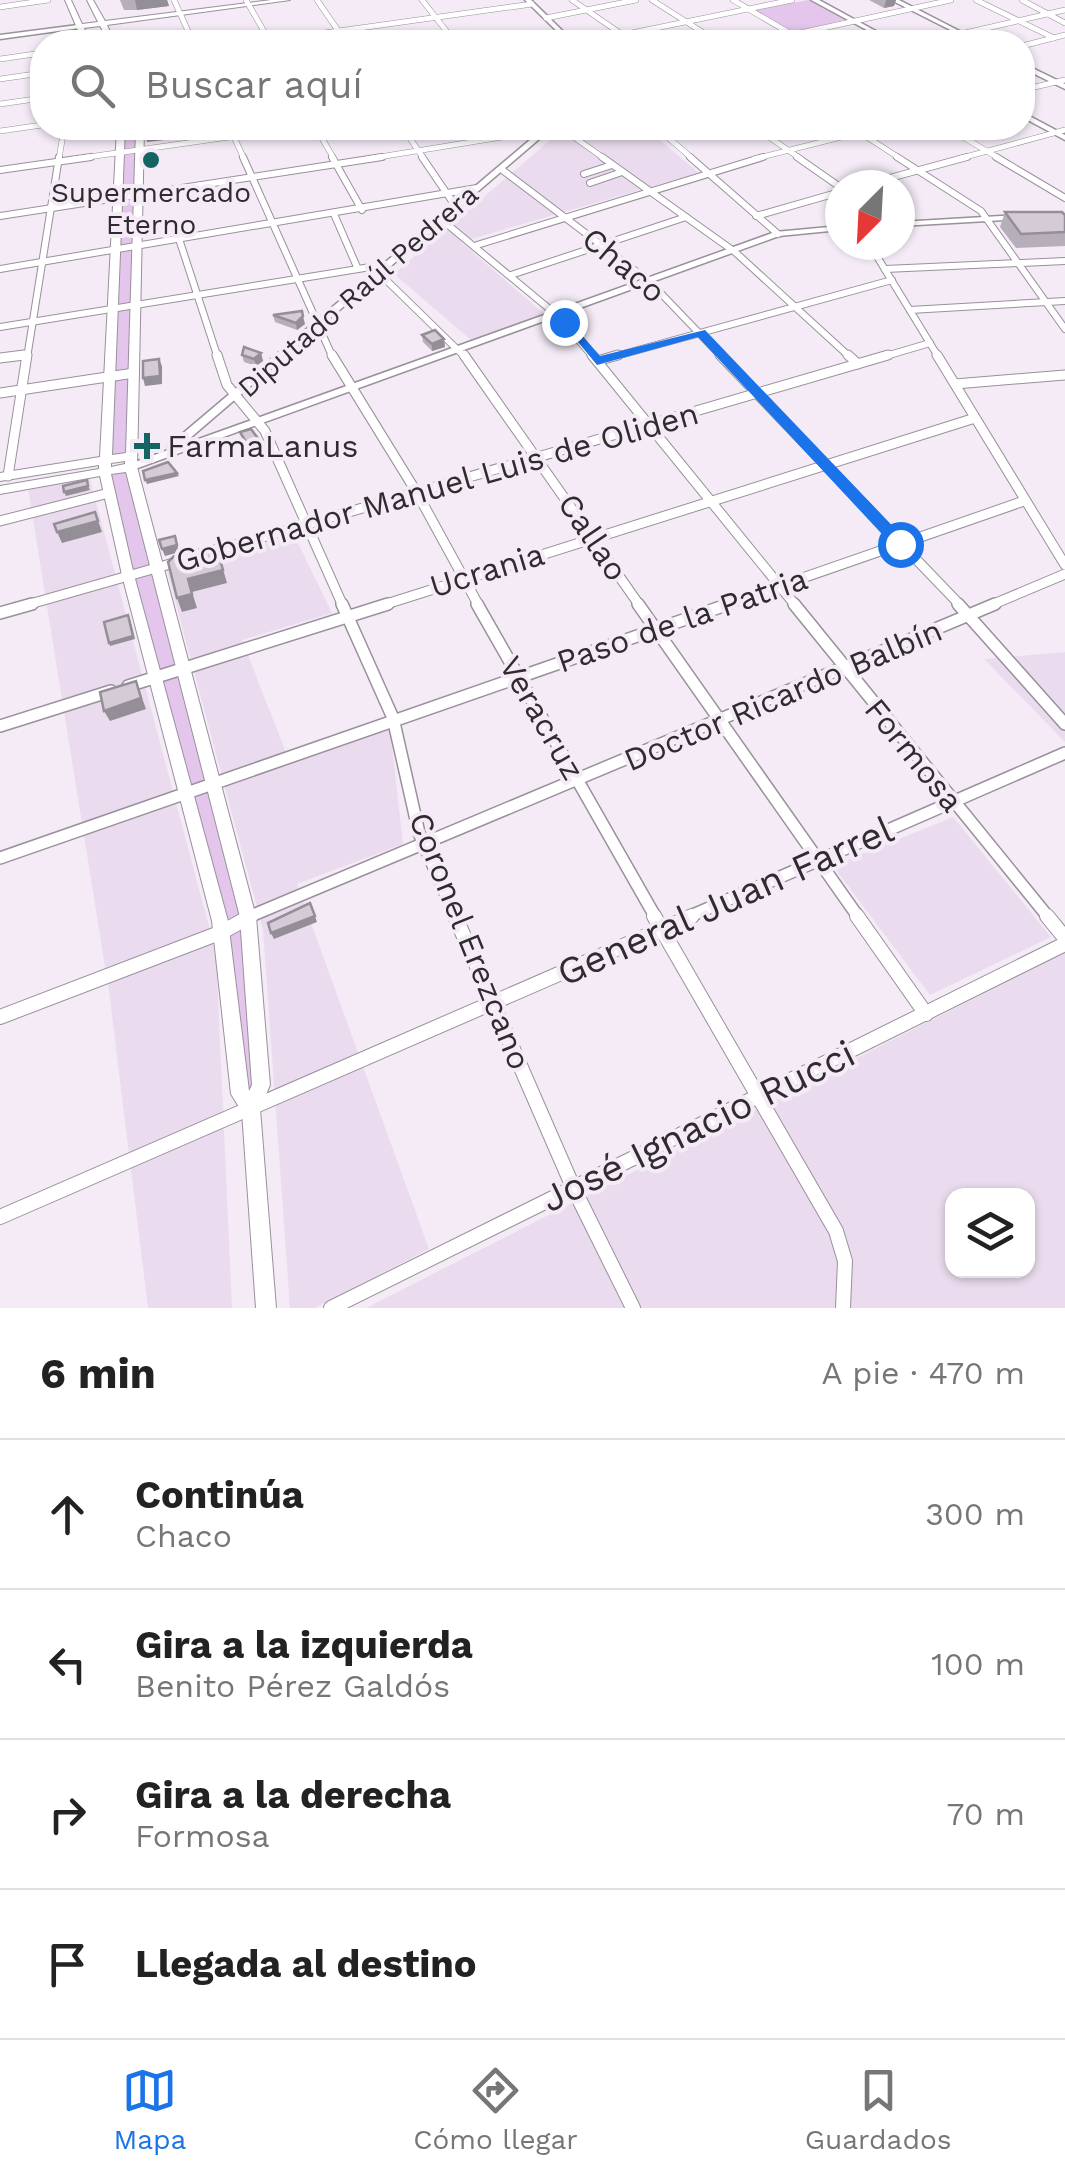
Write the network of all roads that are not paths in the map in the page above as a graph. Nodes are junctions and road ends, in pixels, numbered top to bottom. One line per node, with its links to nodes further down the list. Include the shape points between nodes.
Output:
1 (48, 0): 20 (street)
2 (68, 0): 34 (main road)
3 (90, 0): 33 (main road)
4 (174, 0): 25 (street)
5 (288, 0): 19 (main road)
6 (316, 0): 40 (street)
7 (422, 0): 27 (street)
8 (572, 0): 23 (street)
9 (636, 0): 23 (street)
10 (652, 0): 30 (street)
11 (733, 0): 21 (street)
12 (792, 0): 21 (street)
13 (814, 0): 31 (street)
14 (894, 0): 22 (street)
15 (951, 0): 22 (street)
16 (976, 0): 29 (street)
17 (1022, 0): 26 (street)
18 (530, 2): 27 (street); 28 (street)
19 (248, 3): 25 (main road); 39 (street)
20 (0, 7)
21 (749, 9): 30 (street); 47 (street)
22 (911, 9): 31 (street); 50 (street)
23 (586, 10): 28 (street); 44 (street)
24 (1065, 10): 26 (street)
25 (182, 14): 33 (main road); 38 (street)
26 (1048, 14): 29 (street); 32 (street)
27 (435, 18): 41 (street); 42 (street)
28 (546, 18): 43 (street)
29 (1019, 20): 51 (street); 55 (street)
30 (686, 22): 45 (street); 46 (street)
31 (854, 22): 48 (street); 49 (street)
32 (1065, 23)
33 (101, 24): 34 (main road); 37 (main road)
34 (78, 27): 35 (street); 36 (main road)
35 (55, 30)
36 (80, 30)
37 (105, 30)
38 (188, 30)
39 (263, 30)
40 (338, 30)
41 (353, 30)
42 (444, 30)
43 (558, 30)
44 (616, 30)
45 (647, 30)
46 (699, 30)
47 (785, 30)
48 (816, 30)
49 (870, 30)
50 (953, 30)
51 (978, 30)
52 (30, 33): 54 (street)
53 (1065, 35): 55 (street)
54 (0, 37)
55 (1054, 38): 56 (street)
56 (1035, 43)
57 (30, 54): 58 (street)
58 (0, 58)
59 (1035, 71): 62 (street)
60 (30, 75): 61 (street)
61 (0, 79)
62 (1062, 83): 63 (street)
63 (1035, 88)
64 (30, 100): 65 (street)
65 (0, 104)
66 (1035, 120): 69 (street)
67 (30, 127): 68 (street)
68 (0, 131)
69 (1060, 131): 70 (street); 71 (street)
70 (1035, 138)
71 (1065, 138)
72 (62, 140): 93 (street)
73 (121, 140): 92 (main road)
74 (140, 140): 90 (main road)
75 (215, 140): 90 (street)
76 (235, 140): 103 (street, Veracruz)
77 (322, 140): 94 (street)
78 (411, 140): 88 (street)
79 (472, 140): 88 (street)
80 (534, 140): 96 (street, Diputado Raúl Pedrera)
81 (577, 140): 95 (street)
82 (670, 140): 101 (street)
83 (773, 140): 89 (street)
84 (824, 140): 89 (street)
85 (871, 140): 98 (street)
86 (968, 140): 91 (street)
87 (1029, 140): 91 (street)
88 (419, 151): 94 (street); 110 (street)
89 (789, 151): 101 (street); 104 (street)
90 (140, 152): 92 (street); 112 (main road)
91 (988, 152): 98 (street); 109 (street)
92 (121, 155): 93 (street); 114 (main road)
93 (58, 163): 97 (street); 116 (street)
94 (336, 165): 103 (street); 117 (street)
95 (612, 165): 100 (street); 102 (street)
96 (500, 169): 106 (street, Diputado Raúl Pedrera); 121 (street, Chaco)
97 (0, 170)
98 (919, 170): 99 (street); 124 (street)
99 (915, 171)
100 (622, 172): 105 (street); 108 (street)
101 (704, 172): 108 (street); 120 (street)
102 (584, 174)
103 (251, 178): 112 (street); 127 (street, Veracruz)
104 (825, 178)
105 (590, 183)
106 (477, 188): 110 (street); 115 (street, Diputado Raúl Pedrera)
107 (1065, 189): 109 (street)
108 (647, 190): 121 (street); 122 (street)
109 (1056, 192): 113 (street)
110 (446, 193): 115 (street); 117 (street)
111 (825, 194): 120 (street)
112 (140, 196): 114 (street); 133 (main road)
113 (1065, 198)
114 (120, 200): 116 (street); 134 (main road)
115 (456, 207): 125 (street, Diputado Raúl Pedrera)
116 (51, 209): 119 (street); 139 (street)
117 (362, 210): 118 (street)
118 (334, 214): 127 (street); 141 (street)
119 (0, 216)
120 (756, 216): 129 (street)
121 (567, 217): 131 (street); 132 (street, Chaco)
122 (686, 217): 132 (street); 135 (street)
123 (1032, 217): 124 (street)
124 (984, 218): 126 (street); 138 (street)
125 (442, 220): 131 (street, Formosa); 140 (street, Diputado Raúl Pedrera)
126 (915, 223)
127 (271, 225): 130 (street); 146 (street, Veracruz)
128 (825, 229): 129 (street)
129 (778, 234): 135 (street)
130 (180, 242): 133 (street); 149 (street, Coronel Erezcano)
131 (478, 245): 145 (street, Formosa)
132 (604, 245): 145 (street); 148 (street, Chaco)
133 (140, 248): 134 (street); 153 (main road)
134 (118, 252): 139 (street); 155 (main road)
135 (735, 252): 148 (street); 152 (street)
136 (879, 260): 142 (street)
137 (1065, 260): 138 (street)
138 (1016, 263): 142 (street); 151 (street)
139 (42, 264): 143 (street); 157 (street)
140 (389, 264): 141 (street); 144 (street, Diputado Raúl Pedrera)
141 (357, 267): 146 (street)
142 (885, 269): 147 (street)
143 (0, 270)
144 (378, 273): 159 (street, Diputado Raúl Pedrera); 163 (street, Callao)
145 (511, 274): 156 (street, Formosa)
146 (295, 278): 149 (street); 159 (street, Veracruz)
147 (892, 280): 152 (street); 154 (street)
148 (650, 282): 156 (street); 161 (street, Chaco)
149 (198, 298): 153 (street); 176 (street, Coronel Erezcano)
150 (1065, 301): 151 (street)
151 (1045, 302): 154 (street); 160 (street)
152 (796, 307): 161 (street); 167 (street)
153 (138, 308): 155 (street); 168 (main road)
154 (910, 310): 162 (street)
155 (114, 312): 157 (street); 169 (main road)
156 (558, 316): 163 (street); 166 (street, Formosa)
157 (33, 322): 158 (street); 164 (street)
158 (0, 327)
159 (316, 327): 172 (street, Veracruz); 176 (street, Diputado Raúl Pedrera)
160 (1065, 329)
161 (700, 333): 166 (street); 175 (street, Chaco)
162 (930, 343): 167 (street, Gobernador Manuel Luis de Oliden); 171 (street)
163 (460, 350): 172 (street); 181 (street, Callao)
164 (26, 355): 165 (street); 173 (street)
165 (0, 358)
166 (597, 361): 179 (street, Formosa)
167 (858, 364): 175 (street, Gobernador Manuel Luis de Oliden)
168 (134, 373): 169 (street); 182 (main road)
169 (110, 376): 173 (street); 184 (main road)
170 (1065, 376): 171 (street)
171 (955, 384): 177 (street)
172 (356, 388): 178 (street); 188 (street, Veracruz)
173 (20, 390): 174 (street); 185 (street)
174 (0, 392)
175 (758, 394): 179 (street, Gobernador Manuel Luis de Oliden); 183 (street, Chaco)
176 (234, 396): 178 (street, Coronel Erezcano); 180 (street, Diputado Raúl Pedrera)
177 (975, 418): 183 (street, Ucrania); 190 (street)
178 (260, 422): 180 (street); 192 (street, Coronel Erezcano)
179 (650, 426): 181 (street, Gobernador Manuel Luis de Oliden); 189 (street, Formosa)
180 (163, 454): 182 (street)
181 (537, 458): 188 (street, Gobernador Manuel Luis de Oliden); 193 (street, Callao)
182 (131, 462): 184 (main road); 196 (main road)
183 (824, 463): 189 (street, Ucrania); 194 (street, Chaco)
184 (105, 466): 185 (main road); 186 (main road); 187 (main road)
185 (4, 477)
186 (0, 490)
187 (109, 493): 191 (street); 198 (main road)
188 (418, 493): 192 (street, Gobernador Manuel Luis de Oliden); 199 (street, Veracruz)
189 (713, 498): 193 (street, Ucrania); 200 (street, Formosa)
190 (1024, 501): 194 (street, Paso de la Patria); 195 (street)
191 (0, 521)
192 (306, 525): 196 (street, Gobernador Manuel Luis de Oliden); 202 (street, Coronel Erezcano)
193 (593, 537): 199 (street, Ucrania); 204 (street, Callao)
194 (900, 544): 200 (street, Paso de la Patria); 203 (street, Chaco)
195 (1065, 565)
196 (158, 568): 198 (street, Gobernador Manuel Luis de Oliden); 205 (main road)
197 (1065, 574): 203 (street, Doctor Ricardo Balbín)
198 (128, 575): 201 (street, Gobernador Manuel Luis de Oliden); 207 (main road)
199 (462, 577): 202 (street, Ucrania); 208 (street, Veracruz)
200 (782, 586): 204 (street, Paso de la Patria); 206 (street, Formosa)
201 (0, 613)
202 (344, 614): 205 (street, Ucrania); 209 (street, Coronel Erezcano)
203 (969, 615): 206 (street, Doctor Ricardo Balbín); 211 (street, Chaco)
204 (654, 628): 208 (street, Paso de la Patria); 210 (street, Callao)
205 (184, 667): 207 (street, Ucrania); 214 (main road)
206 (844, 670): 210 (street, Doctor Ricardo Balbín); 217 (street, Formosa)
207 (156, 677): 212 (street, Ucrania); 216 (main road)
208 (517, 677): 209 (street, Paso de la Patria); 215 (street, Veracruz)
209 (393, 718): 214 (street, Paso de la Patria); 218 (street, Coronel Erezcano)
210 (720, 723): 215 (street, Doctor Ricardo Balbín); 220 (street, Callao)
211 (1065, 724)
212 (0, 726)
213 (1065, 753): 217 (street, General Juan Farrel)
214 (216, 782): 216 (street, Paso de la Patria); 221 (main road)
215 (580, 782): 218 (street, Doctor Ricardo Balbín); 222 (street, Veracruz)
216 (188, 792): 219 (street, Paso de la Patria); 223 (main road)
217 (952, 802): 220 (street, General Juan Farrel); 224 (street, Formosa)
218 (424, 845): 221 (street, Doctor Ricardo Balbín); 225 (street, Coronel Erezcano)
219 (0, 858)
220 (816, 862): 222 (street, General Juan Farrel); 226 (street, Callao)
221 (248, 917): 223 (street, Doctor Ricardo Balbín); 229 (main road, via 260,1085)
222 (663, 928): 225 (street, General Juan Farrel); 228 (street, Veracruz)
223 (222, 932): 227 (street, Doctor Ricardo Balbín); 229 (main road, via 240,1094)
224 (1065, 941): 226 (street, José Ignacio Rucci)
225 (493, 1003): 229 (street, General Juan Farrel); 230 (street, Coronel Erezcano)
226 (926, 1014): 228 (street, José Ignacio Rucci)
227 (0, 1017)
228 (761, 1096): 230 (street, José Ignacio Rucci); 235 (street, Veracruz, via 842,1247)
229 (252, 1109): 231 (street, General Juan Farrel); 232 (main road)
230 (573, 1187): 233 (street, José Ignacio Rucci); 234 (street, Coronel Erezcano)
231 (0, 1217)
232 (266, 1308)
233 (331, 1308)
234 (634, 1308)
235 (843, 1308)

